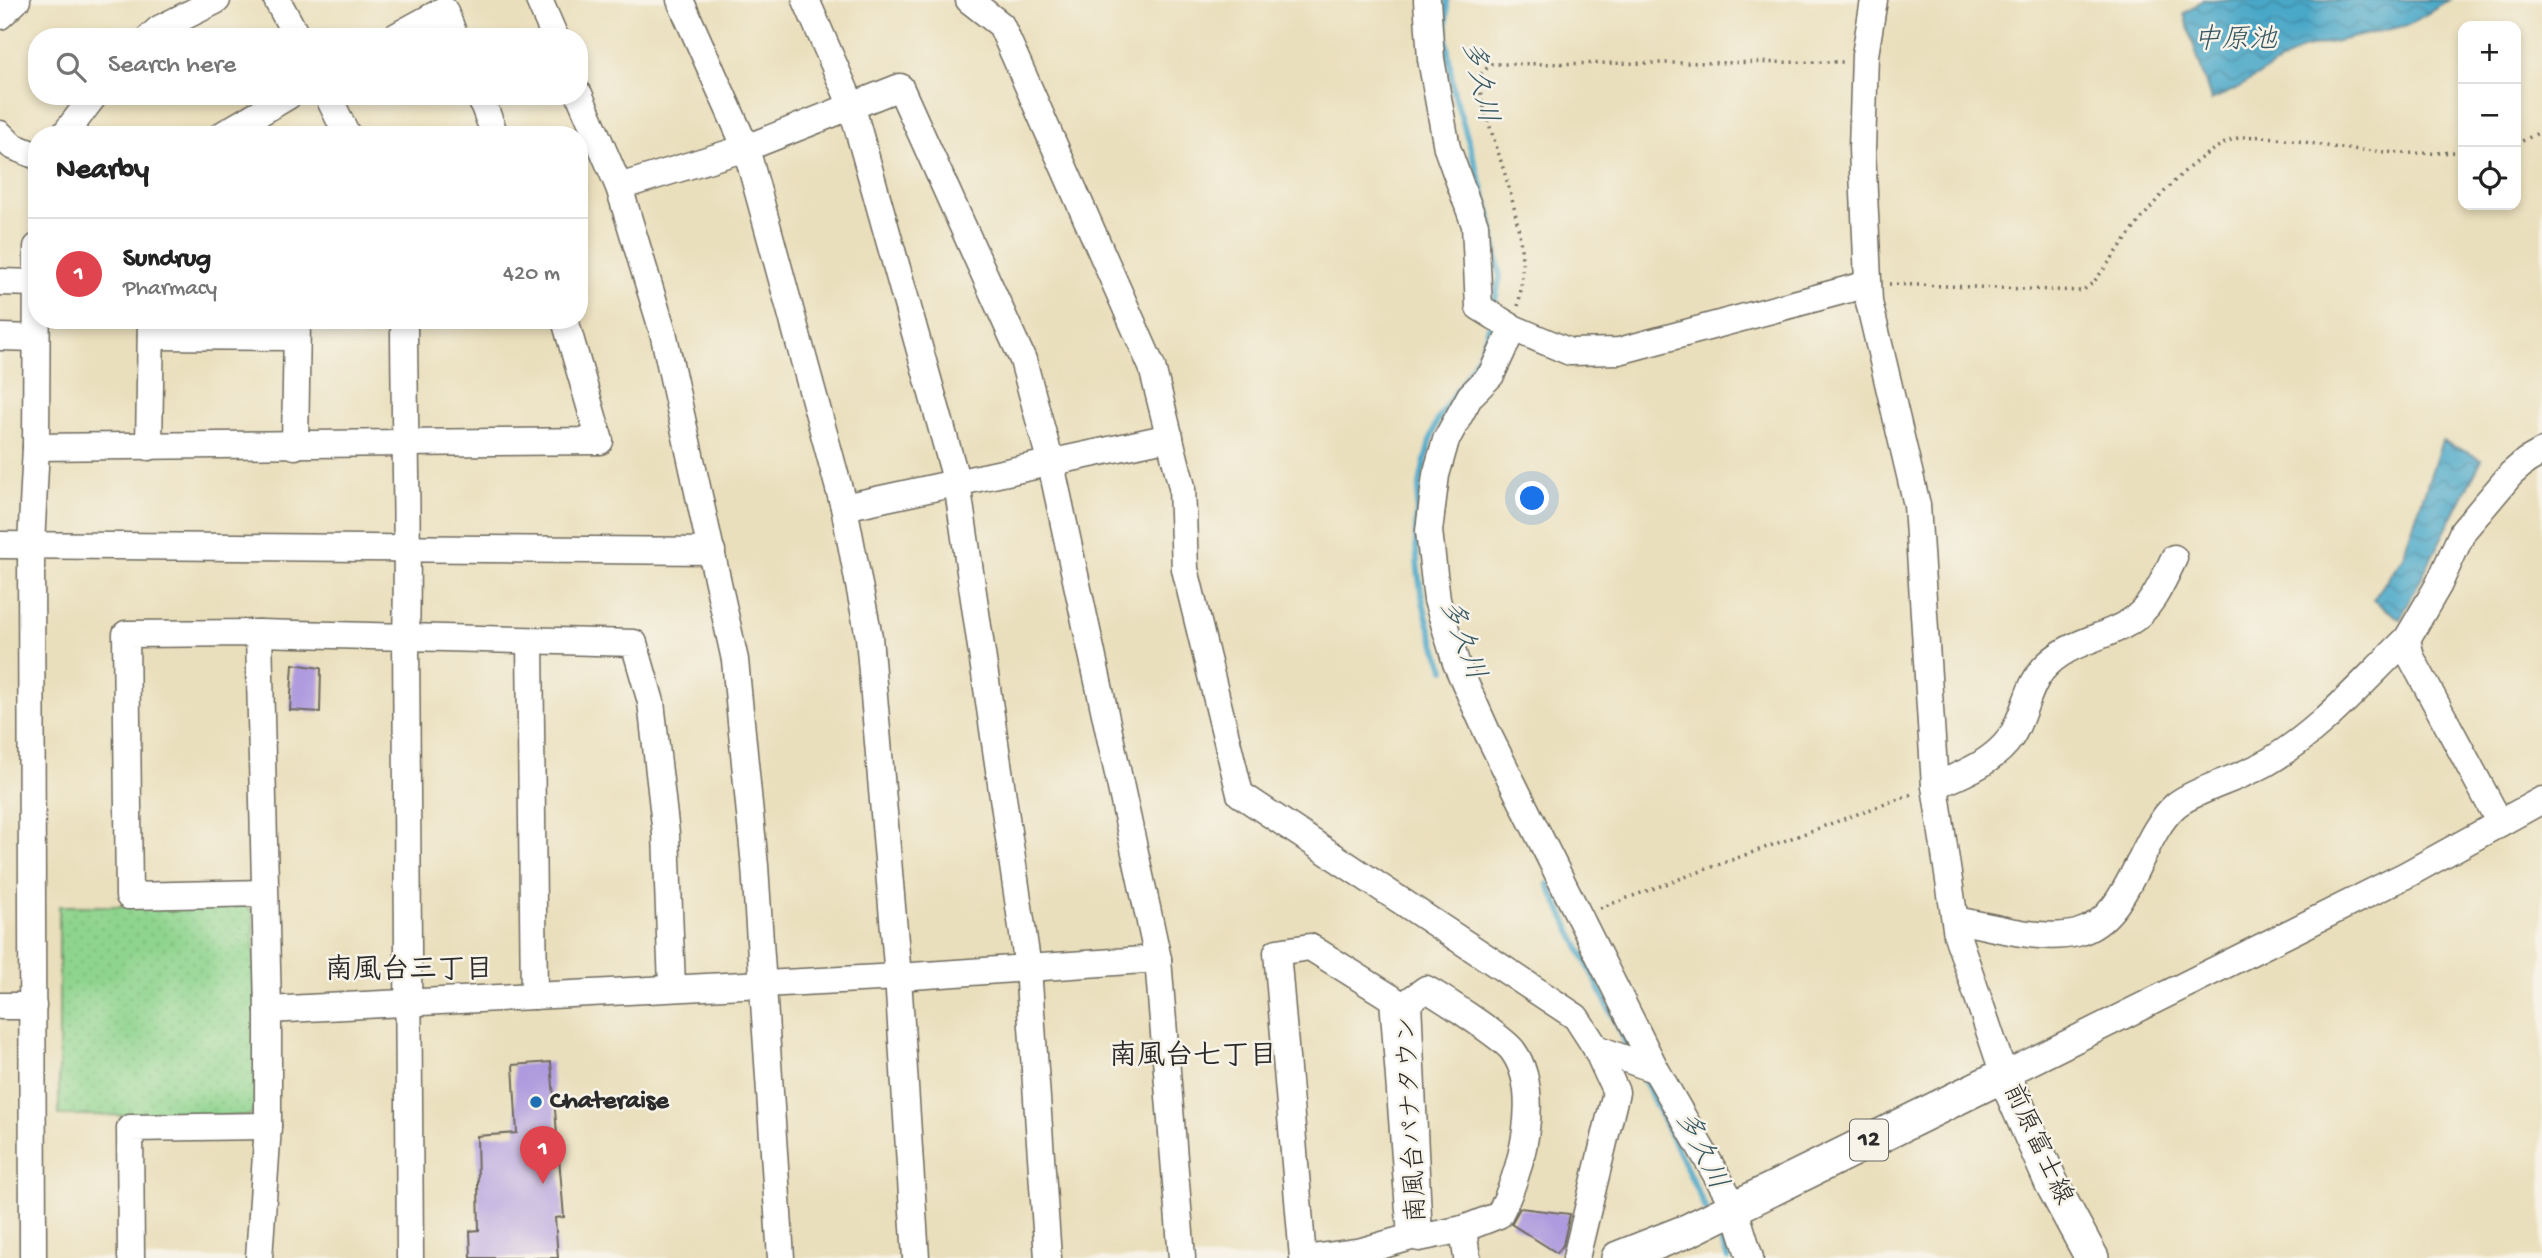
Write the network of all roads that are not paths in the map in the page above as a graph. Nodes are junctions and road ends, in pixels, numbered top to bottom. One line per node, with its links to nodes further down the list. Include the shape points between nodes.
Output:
1 (17, 0): 10 (street)
2 (217, 0): 11 (street)
3 (277, 0): 12 (street)
4 (539, 0): 15 (street)
5 (680, 0): 27 (street)
6 (806, 0): 16 (street)
7 (969, 0): 41 (street, via 1001,25 1152,367)
8 (1427, 0): 33 (street, via 1431,59 1447,148 1475,225)
9 (1874, 0): 32 (street, via 1865,63 1862,149)
10 (0, 16)
11 (161, 28)
12 (292, 28)
13 (411, 28): 14 (street, via 444,10)
14 (451, 28)
15 (551, 28)
16 (851, 104): 27 (street); 47 (street, via 900,87 1023,360); 48 (street)
17 (87, 105): 22 (street)
18 (273, 105): 23 (street)
19 (333, 105): 24 (street)
20 (483, 105): 25 (street)
21 (584, 105): 29 (street)
22 (71, 126)
23 (237, 126)
24 (343, 126)
25 (492, 126)
26 (0, 134): 28 (street)
27 (746, 148): 29 (street); 49 (street)
28 (28, 152)
29 (619, 187): 53 (street, via 663,332)
30 (0, 282): 31 (street)
31 (28, 283)
32 (1868, 284): 33 (street, via 1619,351 1570,352); 59 (street, via 1917,505)
33 (1497, 319): 75 (street, via 1491,375 1470,396 1446,440 1431,507 1430,560 1437,600 1456,663 1487,732)
34 (36, 329): 40 (street)
35 (151, 329): 45 (street)
36 (296, 329): 43 (street)
37 (404, 329): 42 (street)
38 (568, 329): 42 (street, via 600,441)
39 (0, 337): 40 (street)
40 (36, 338): 44 (street)
41 (1170, 438): 47 (street); 74 (street, via 1182,486 1185,569 1240,794 1576,1017)
42 (404, 445): 43 (street); 52 (street)
43 (295, 446): 45 (street)
44 (36, 447): 45 (street); 51 (street)
45 (149, 447)
46 (2542, 453): 57 (street, via 2511,474 2463,531)
47 (1051, 464): 48 (street); 64 (street)
48 (957, 483): 49 (street); 65 (street)
49 (844, 507): 66 (street, via 869,637)
50 (0, 545): 51 (street)
51 (31, 545): 52 (street); 72 (street)
52 (409, 549): 53 (street); 56 (street)
53 (712, 551): 67 (street, via 735,660)
54 (2174, 558): 59 (street, via 2155,597 2129,623 2077,642 2043,669 2010,737 1976,769)
55 (259, 633): 56 (street); 62 (street); 62 (street, via 126,634 128,896)
56 (406, 638): 58 (street); 70 (street)
57 (2407, 639): 61 (street, via 2416,667); 63 (street, via 2305,737 2267,763 2176,805 2149,843 2122,895 2101,920 2077,933 2041,934)
58 (530, 641): 68 (street, via 634,643 651,702 666,834); 69 (street)
59 (1934, 786): 63 (street)
60 (2542, 800): 61 (street)
61 (2500, 823): 76 (street, via 2406,875)
62 (264, 893): 73 (street)
63 (1955, 920): 76 (street)
64 (1158, 959): 65 (street); 87 (street)
65 (1028, 968): 66 (street); 86 (street)
66 (898, 977): 67 (street); 85 (street)
67 (763, 982): 68 (street); 84 (street)
68 (672, 986): 69 (street)
69 (534, 996): 70 (street)
70 (408, 1005): 73 (street); 83 (street)
71 (0, 1006): 72 (street)
72 (33, 1006): 80 (street)
73 (268, 1010): 77 (street)
74 (1597, 1048): 75 (street); 91 (street, via 1616,1092)
75 (1648, 1067): 78 (street)
76 (2004, 1075): 78 (main road, 前原富士線 / 12); 94 (main road, 前原富士線, via 2052,1184)
77 (268, 1126): 81 (street, via 131,1128); 82 (street)
78 (1734, 1206): 92 (main road, 前原富士線 / 12); 93 (street)
79 (1463, 1229): 79 (street, 南風台パナタウン, via 1499,1215 1511,1192 1529,1091 1513,1051 1426,989 1408,1002 1419,1238); 90 (street, 南風台パナタウン)
80 (33, 1258)
81 (131, 1258)
82 (259, 1258)
83 (410, 1258)
84 (781, 1258)
85 (916, 1258)
86 (1048, 1258)
87 (1182, 1258)
88 (1303, 1258): 89 (street, via 1277,952 1310,947 1393,999 1411,1237 1362,1251)
89 (1312, 1258)
90 (1467, 1258)
91 (1576, 1258)
92 (1618, 1258)
93 (1750, 1258)
94 (2092, 1258)

